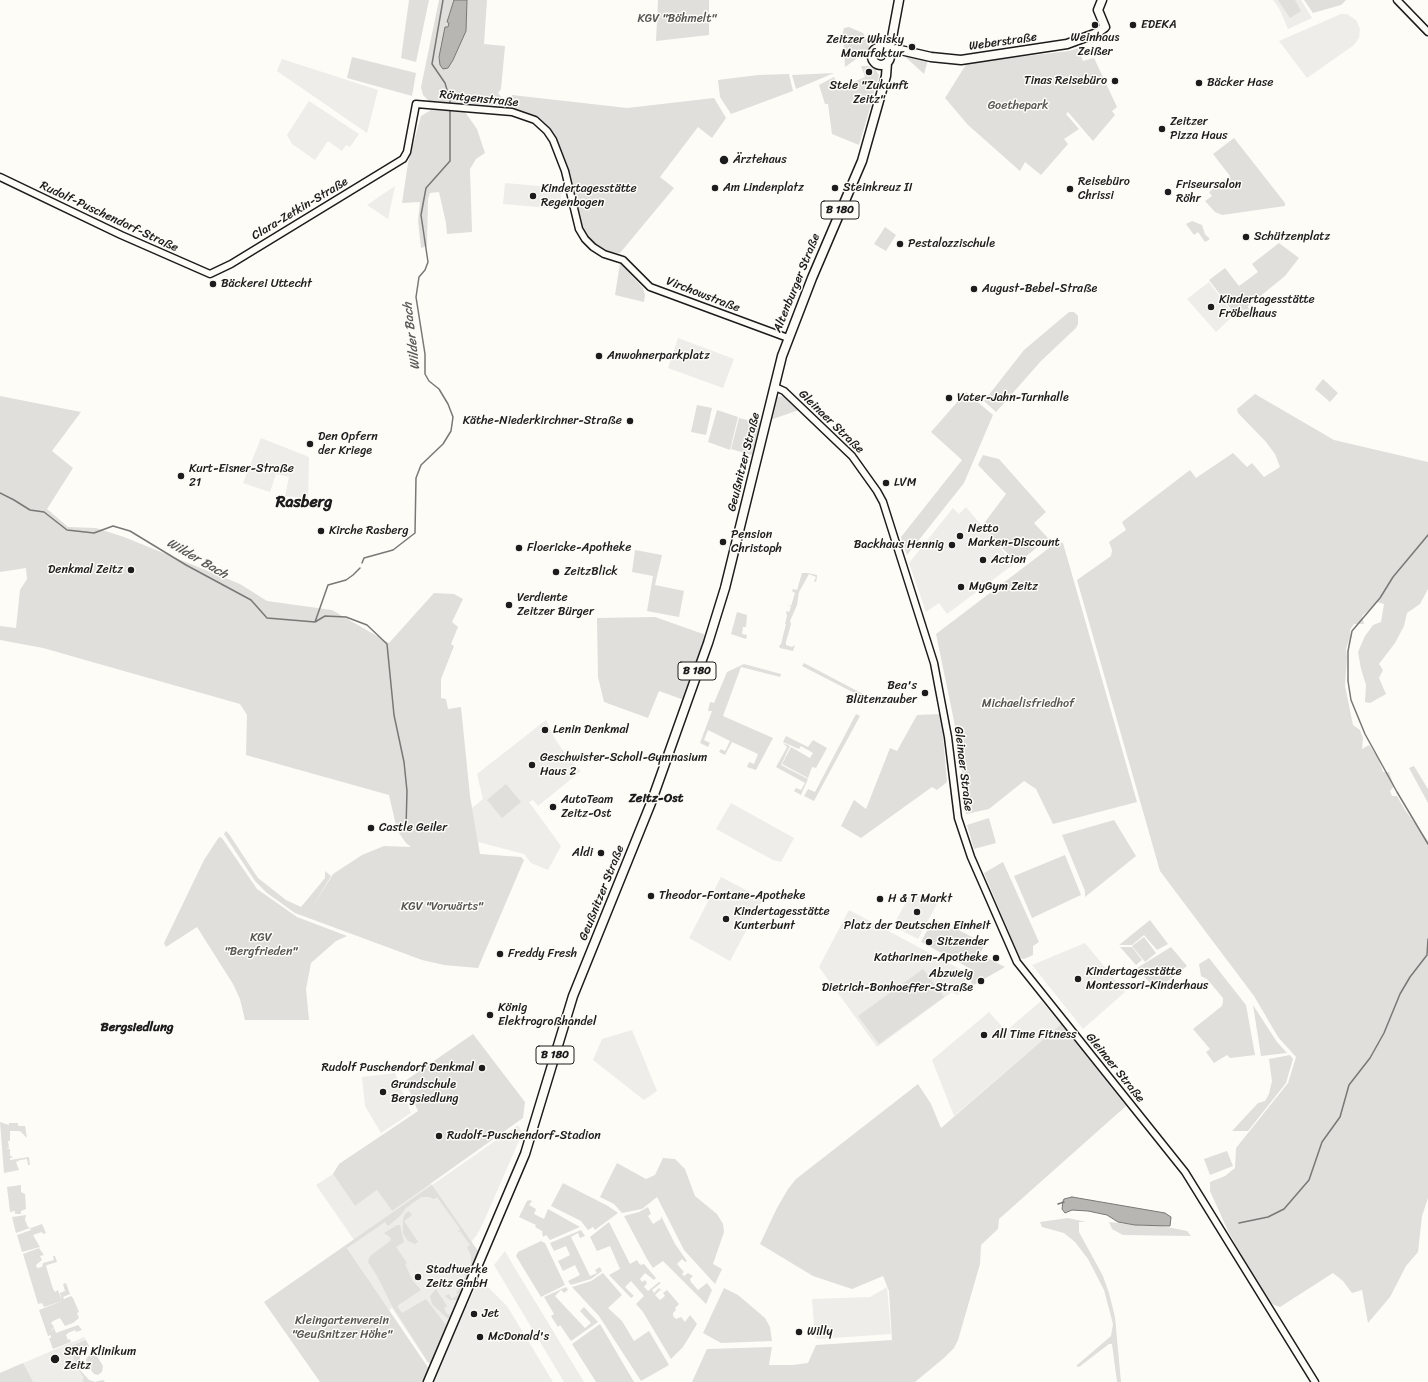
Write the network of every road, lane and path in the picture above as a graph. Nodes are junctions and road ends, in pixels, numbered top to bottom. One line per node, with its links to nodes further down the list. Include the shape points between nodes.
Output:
1 (899, 0): 5 (main road, B 180)
2 (1102, 0): 5 (main road, Weberstraße, via 1098,10 1105,28 1066,44 961,60 894,49)
3 (1397, 0): 4 (street)
4 (1428, 32)
5 (888, 55): 6 (main road); 6 (main road, via 879,47 872,52 872,59); 7 (main road, Altenburger Straße / B 180)
6 (878, 65): 7 (main road)
7 (884, 79): 12 (main road, Altenburger Straße / B 180, via 862,161)
8 (401, 161): 10 (street, Röntgenstraße, via 407,152 416,104 512,112 530,118 547,130 560,155 582,234 597,250); 11 (street, Clara-Zetkin-Straße, via 226,267)
9 (0, 177): 11 (street, Rudolf-Puschendorf-Straße)
10 (620, 258): 12 (street, Virchowstraße, via 650,287)
11 (210, 274)
12 (788, 338): 13 (main road, Altenburger Straße / B 180)
13 (775, 388): 14 (main road, Geußnitzer Straße / B 180, via 724,594 708,643 650,803 573,996 525,1154); 15 (street, Gleinaer Straße, via 782,390 856,461 883,502 926,634 934,667 948,738 958,818 1017,962 1180,1166)
14 (428, 1382)
15 (1315, 1382)

